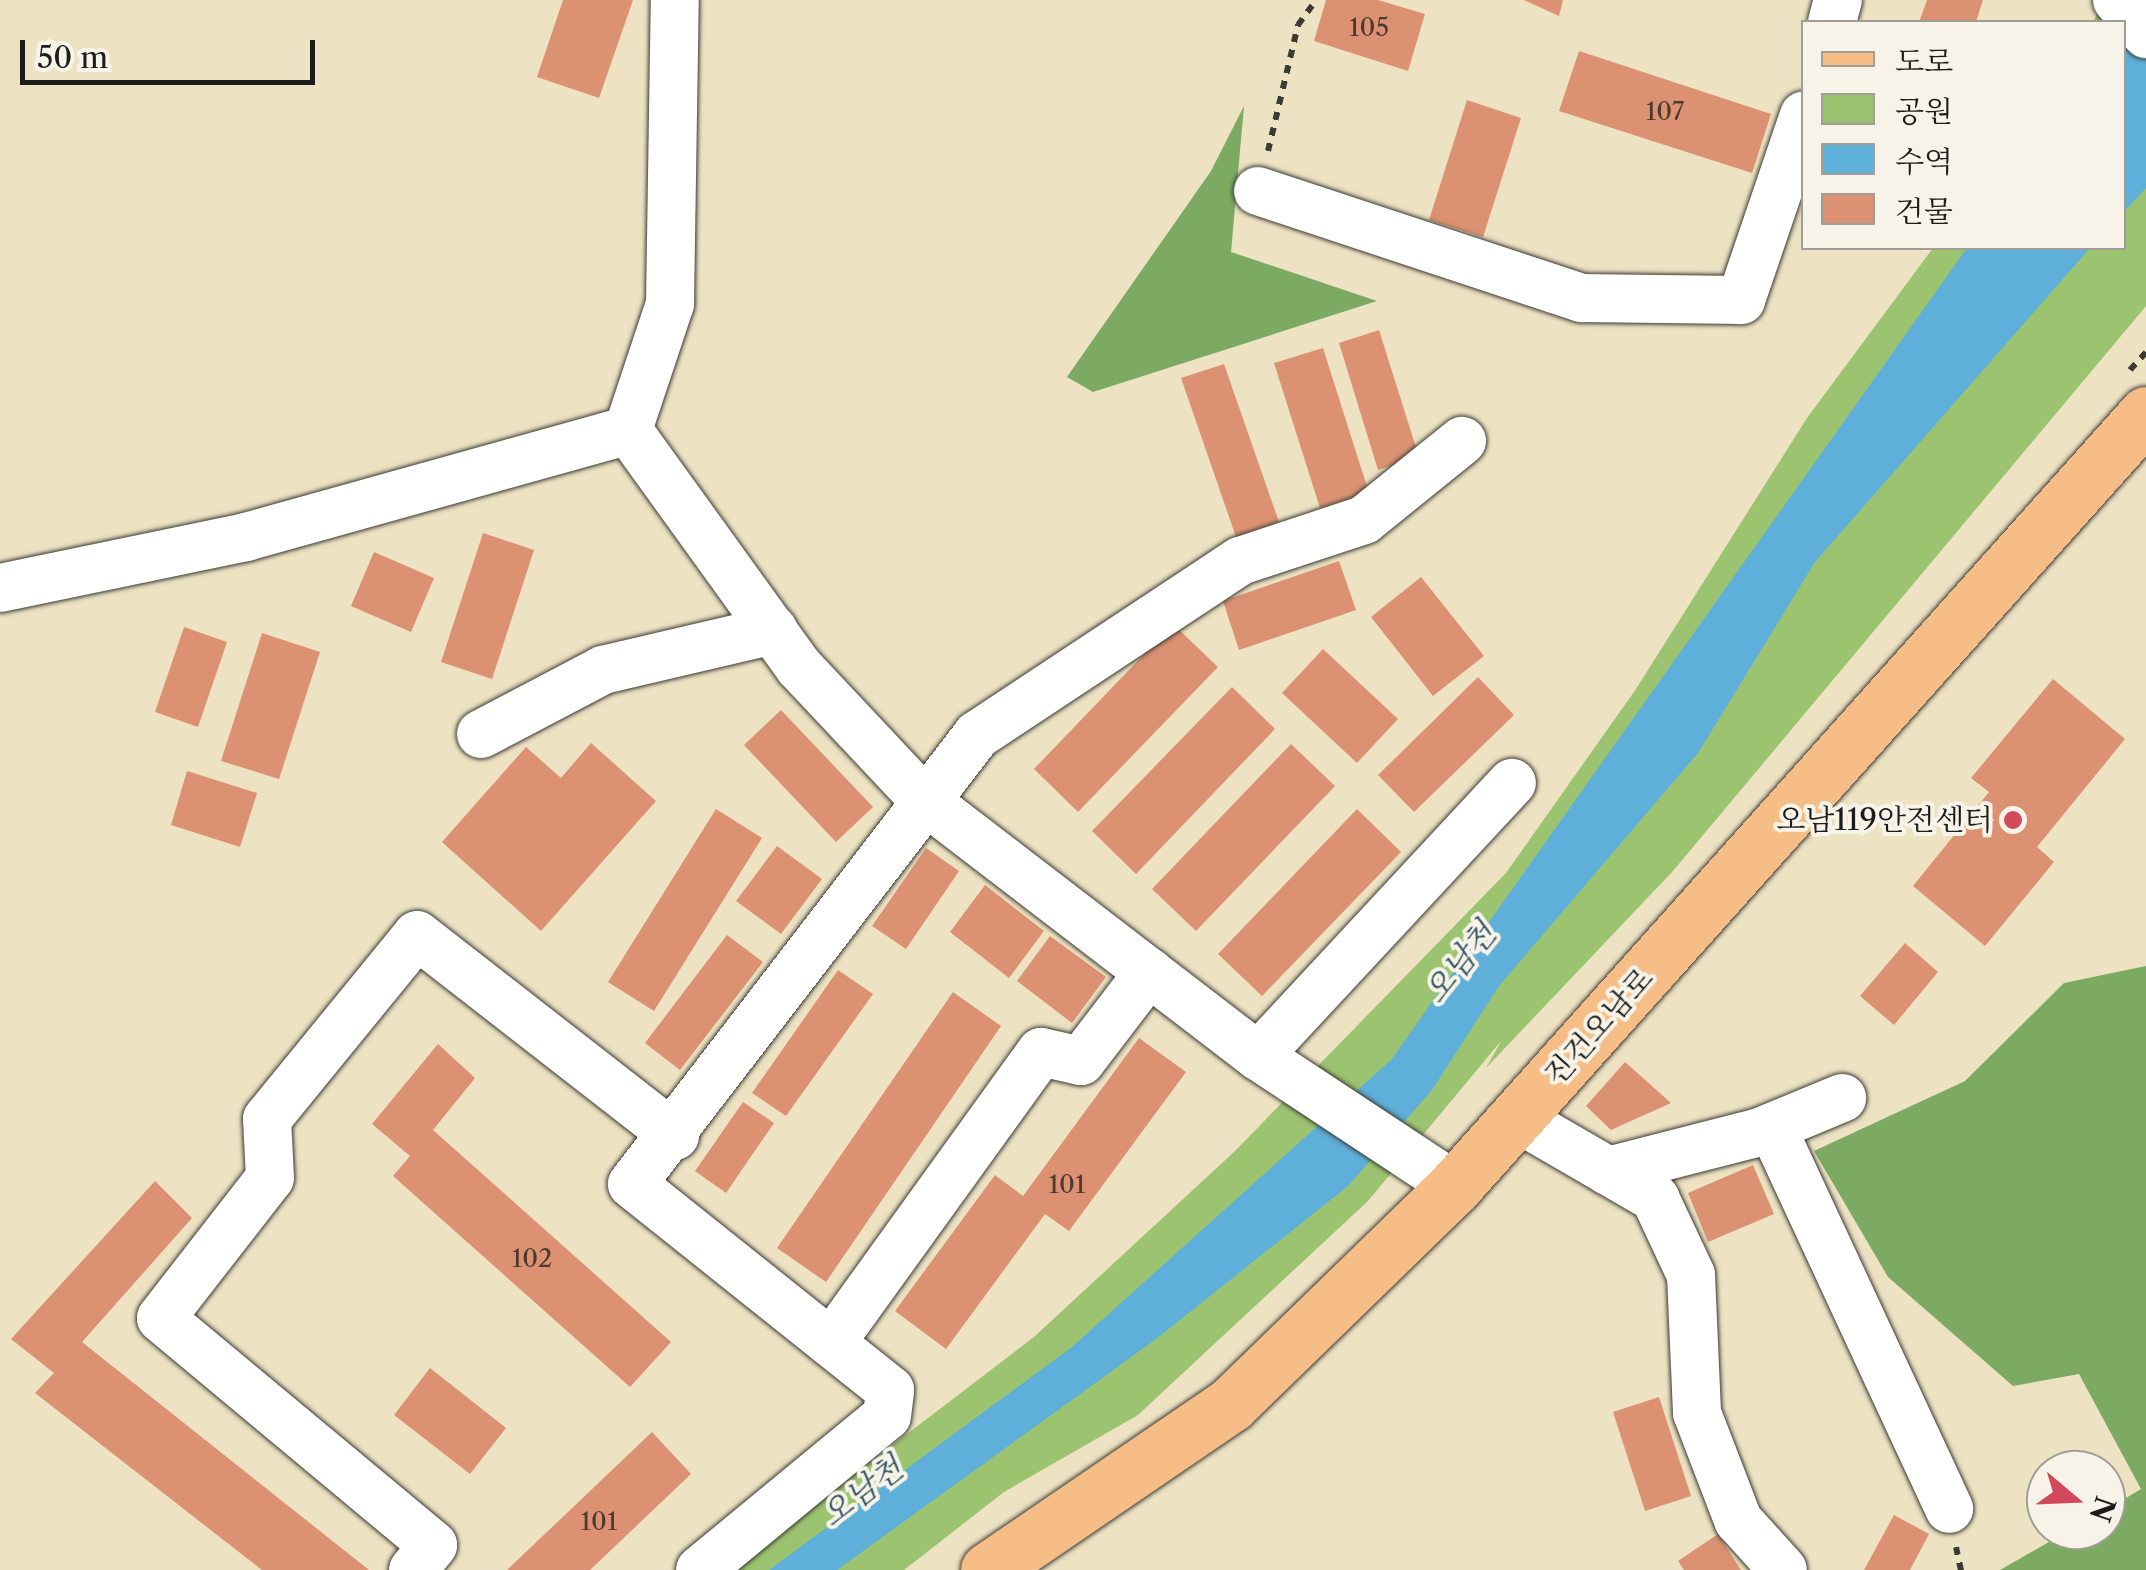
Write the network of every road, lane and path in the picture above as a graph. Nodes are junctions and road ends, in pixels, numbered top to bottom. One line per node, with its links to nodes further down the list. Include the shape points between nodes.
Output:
1 (675, 0): 8 (street, via 670,304)
2 (1316, 0): 6 (path, via 1298,25)
3 (2116, 0): 4 (street)
4 (2146, 34)
5 (1801, 123): 6 (street, via 1740,300 1582,298)
6 (1258, 191)
7 (2146, 414): 18 (main road, 진건오남로)
8 (628, 430): 10 (street, via 246,537); 11 (street)
9 (1462, 442): 14 (street, via 1364,520 1240,561 1154,612 977,735)
10 (0, 588)
11 (772, 630): 12 (street, via 603,670); 14 (street)
12 (481, 734)
13 (1512, 784): 16 (street)
14 (922, 798): 15 (street); 20 (street)
15 (1149, 972): 16 (street); 23 (street, via 1081,1061 1042,1052)
16 (1258, 1056): 22 (street)
17 (1842, 1098): 19 (street)
18 (1516, 1118): 21 (street); 22 (main road, 진건오남로)
19 (1772, 1128): 21 (street); 24 (street)
20 (674, 1136): 23 (street, via 632,1184); 25 (street, via 417,935 267,1119 270,1178 161,1318 433,1544)
21 (1608, 1171): 28 (street, via 1655,1198 1691,1275 1697,1414 1738,1520)
22 (1434, 1174): 27 (main road, 진건오남로, via 1230,1404)
23 (831, 1343): 26 (street, via 890,1390 887,1416)
24 (1949, 1509)
25 (413, 1570)
26 (700, 1570)
27 (988, 1570)
28 (1782, 1570)

